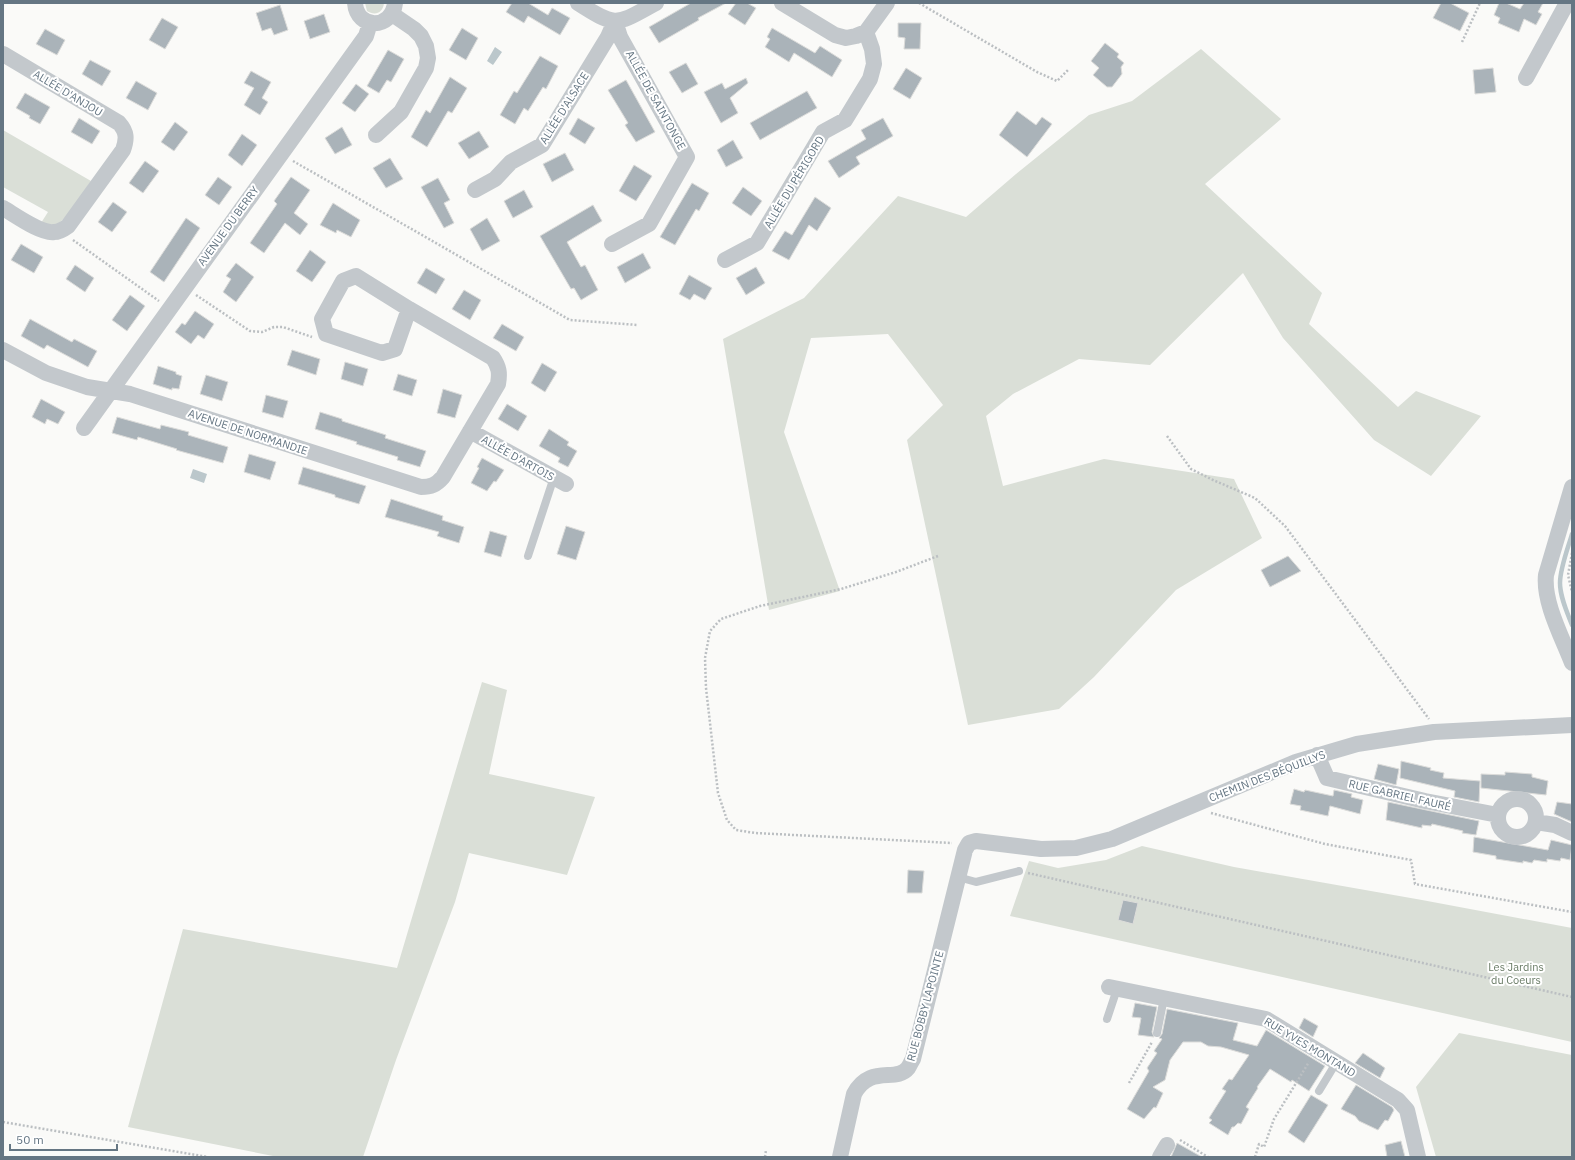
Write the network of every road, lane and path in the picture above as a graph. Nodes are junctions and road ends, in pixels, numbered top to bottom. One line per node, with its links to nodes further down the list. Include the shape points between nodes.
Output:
1 (355, 3): 11 (street, via 359,16)
2 (578, 3): 10 (street, via 600,17)
3 (656, 3): 10 (street, via 631,17)
4 (782, 3): 12 (street, via 835,35 846,38)
5 (887, 3): 12 (street)
6 (919, 3): 15 (path, via 1036,72 1057,81)
7 (1480, 3): 13 (path)
8 (1567, 3): 16 (street)
9 (393, 9): 11 (street, via 382,22); 17 (street, via 421,36 428,58 426,68 401,112)
10 (615, 21): 19 (street, ALLÉE D'ALSACE, via 608,37 542,145 511,162 495,179); 22 (street, ALLÉE DE SAINTONGE, via 620,37 687,157 649,224)
11 (370, 23): 18 (street, AVENUE DU BERRY, via 366,36)
12 (866, 32): 23 (street, ALLÉE DU PÉRIGORD, via 874,64 870,79 845,120 823,132 757,243)
13 (1462, 42)
14 (6, 61): 21 (street, ALLÉE D'ANJOU, via 119,123 124,129 126,136 123,150 68,226)
15 (1069, 69)
16 (1526, 78)
17 (376, 135)
18 (281, 154): 24 (street, AVENUE DU BERRY); 27 (path, via 570,320)
19 (475, 190)
20 (3, 208): 21 (street, via 43,230 52,233)
21 (61, 231): 25 (path)
22 (612, 244)
23 (724, 260)
24 (184, 286): 25 (street, AVENUE DU BERRY); 28 (path, via 250,331 262,332 274,327 283,327 314,338)
25 (169, 308): 30 (street, AVENUE DU BERRY)
26 (409, 309): 28 (street, via 395,349 382,353); 28 (street, AVENUE DE NORMANDIE, via 356,276 343,281 322,319); 32 (street, AVENUE DE NORMANDIE, via 493,358 498,366 498,384)
27 (638, 325)
28 (326, 334)
29 (3, 350): 30 (street, AVENUE DE NORMANDIE, via 46,373 87,387)
30 (110, 391): 31 (street, AVENUE DU BERRY); 32 (street, AVENUE DE NORMANDIE, via 130,394 421,487 430,487 438,483)
31 (84, 428)
32 (470, 431): 34 (street, ALLÉE D'ARTOIS)
33 (1167, 436): 42 (path, via 1191,469 1255,498 1285,526)
34 (560, 481): 37 (lane)
35 (1572, 487): 40 (street, via 1546,575 1545,587)
36 (1572, 553): 39 (path, via 1568,575)
37 (528, 556)
38 (938, 556): 48 (path, via 842,589 760,606 721,619 710,631 705,658 711,736 718,793 727,820 736,830 762,834)
39 (1572, 592)
40 (1572, 663)
41 (1572, 725): 42 (street, CHEMIN DES BÉQUILLYS)
42 (1439, 732): 43 (street, CHEMIN DES BÉQUILLYS, via 1357,744)
43 (1317, 756): 45 (street, RUE GABRIEL FAURÉ, via 1326,778); 48 (street, CHEMIN DES BÉQUILLYS, via 1268,773 1112,839 1076,848 1040,849 976,841)
44 (1210, 813): 51 (path, via 1325,844 1411,860 1415,884)
45 (1498, 815): 46 (street, via 1501,828 1517,838 1529,833); 46 (street, via 1509,801 1520,799 1526,801 1534,810)
46 (1536, 822): 47 (street, via 1555,825)
47 (1572, 833)
48 (969, 843): 50 (street, RUE BOBBY LAPOINTE)
49 (1019, 871): 50 (lane, via 976,882); 53 (path)
50 (958, 877): 66 (street, RUE BOBBY LAPOINTE, via 913,1059 907,1069 867,1078 859,1084 854,1094)
51 (1572, 912)
52 (1113, 988): 54 (street, RUE YVES MONTAND); 55 (lane)
53 (1572, 997)
54 (1164, 998): 56 (lane); 57 (street, RUE YVES MONTAND, via 1266,1019)
55 (1107, 1019)
56 (1156, 1033): 59 (path)
57 (1316, 1050): 58 (street, RUE YVES MONTAND); 68 (path, via 1274,1119 1264,1147 1259,1144)
58 (1336, 1063): 60 (lane); 69 (street, RUE YVES MONTAND, via 1398,1100 1407,1110)
59 (1129, 1083)
60 (1319, 1091)
61 (3, 1122): 64 (path)
62 (766, 1150): 65 (path)
63 (1163, 1151): 67 (path, via 1176,1138)
64 (208, 1157)
65 (765, 1157)
66 (840, 1157)
67 (1208, 1157)
68 (1255, 1157)
69 (1418, 1157)

